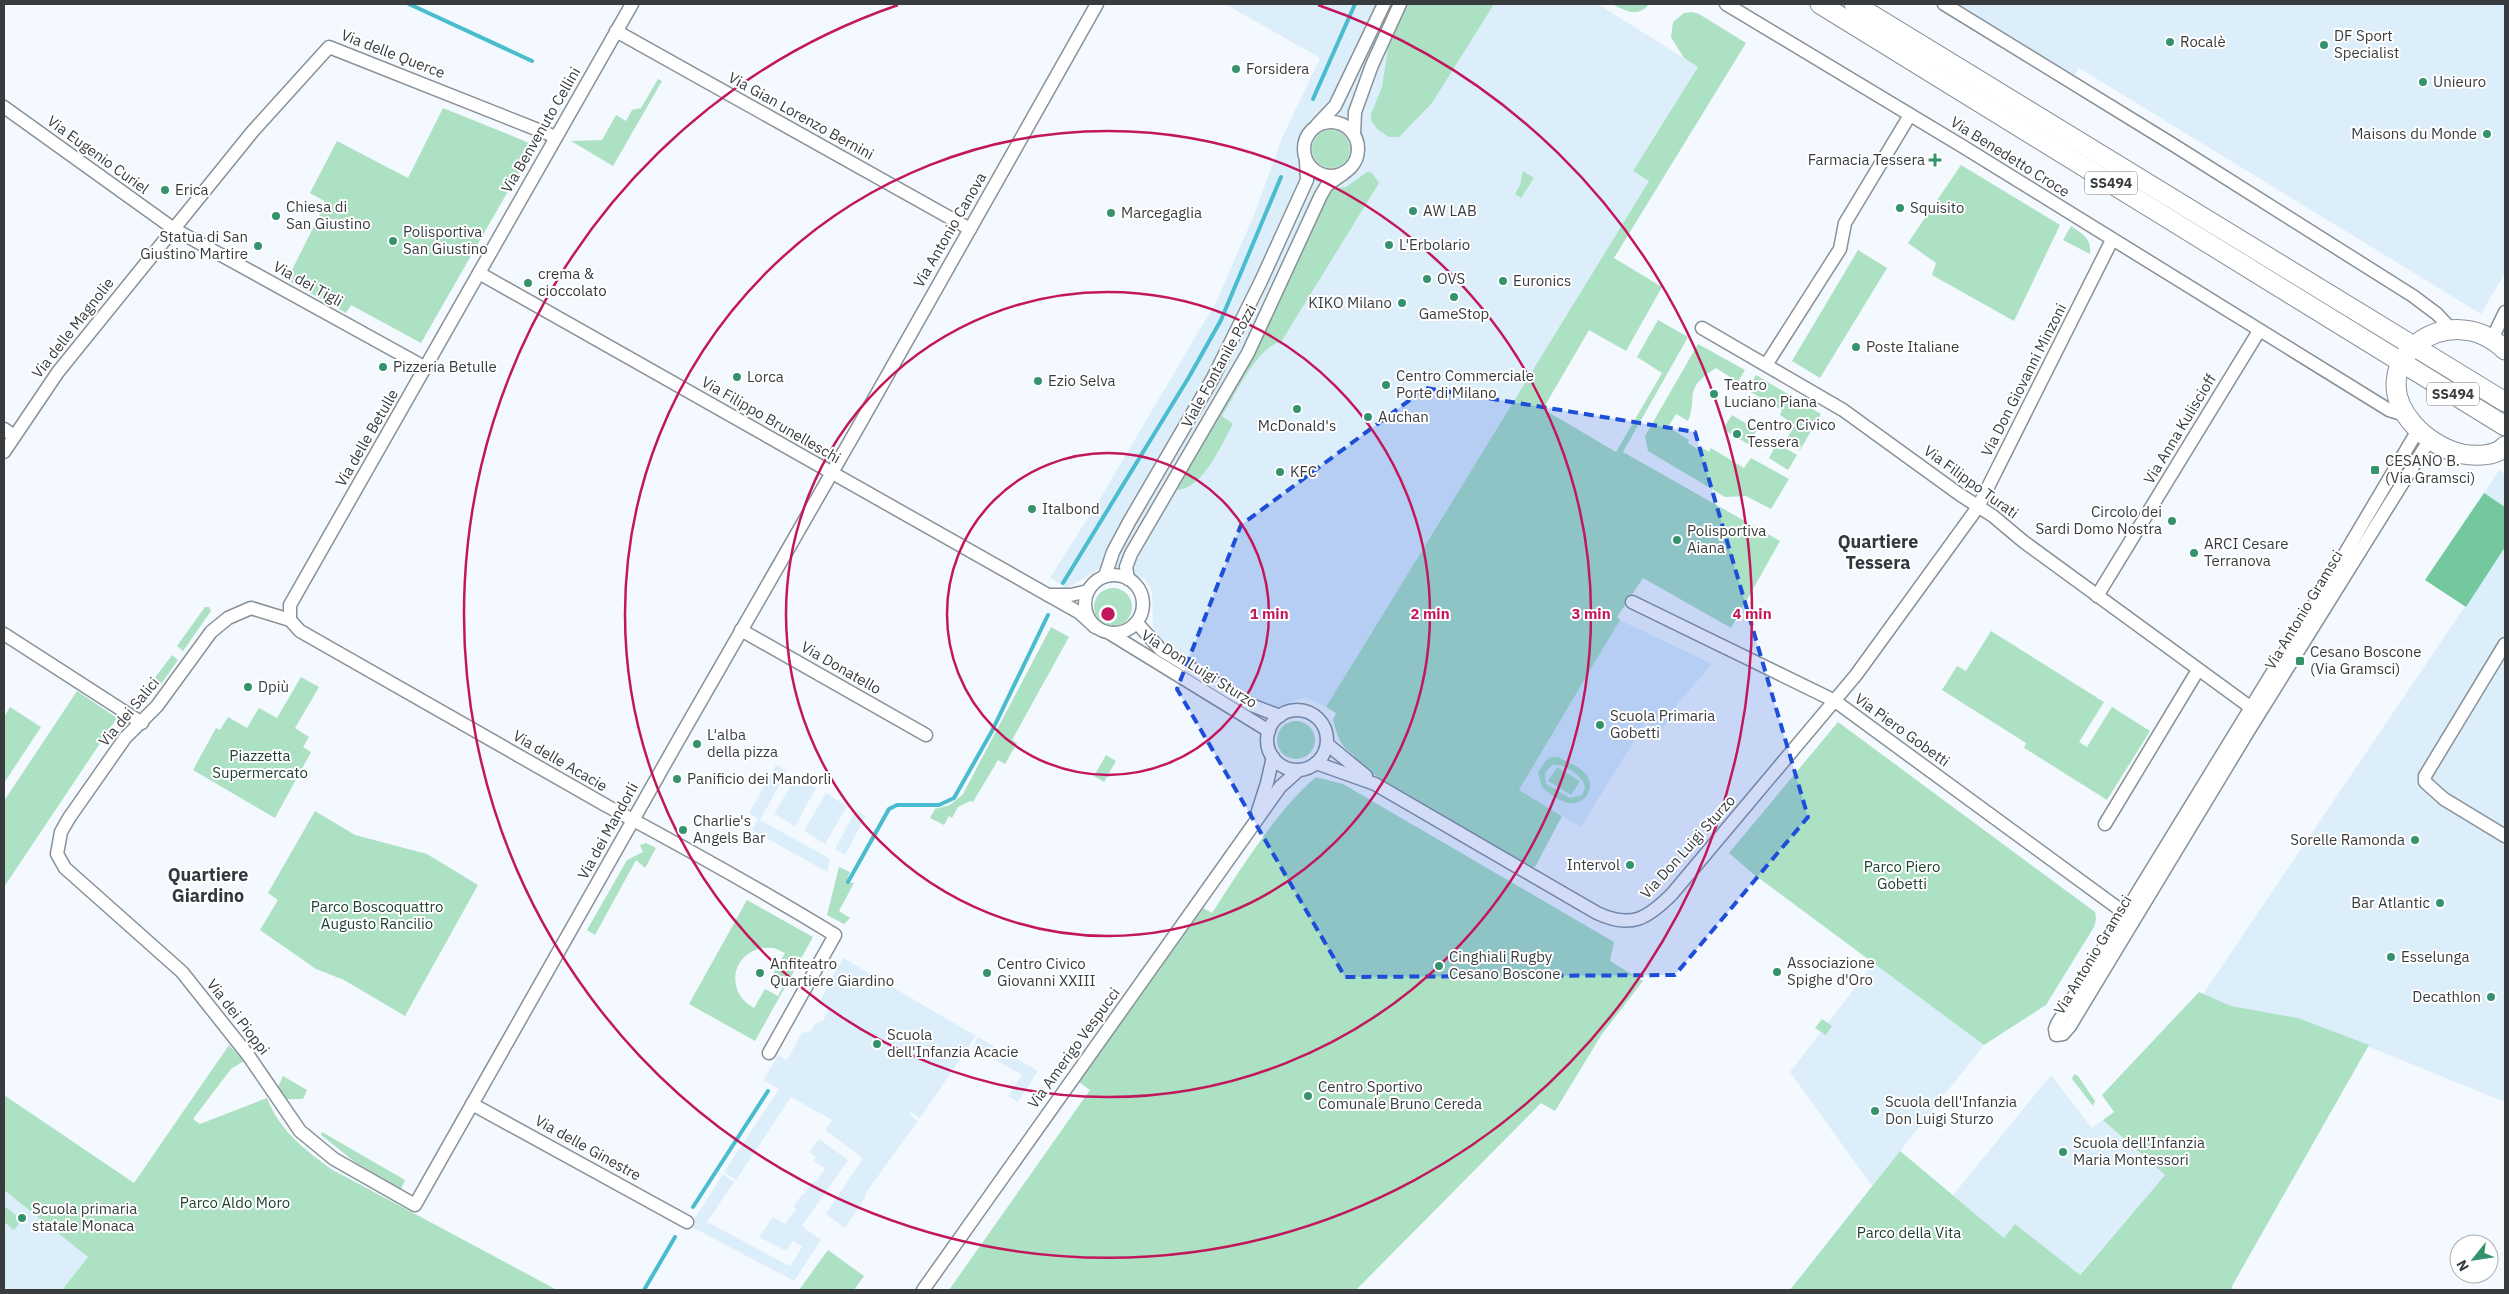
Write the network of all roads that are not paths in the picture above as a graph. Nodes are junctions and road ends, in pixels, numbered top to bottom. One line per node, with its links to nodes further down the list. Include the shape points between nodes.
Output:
1 (632, 4): 9 (street, Via Benvenuto Cellini)
2 (1097, 4): 18 (street, Via Antonio Canova)
3 (1384, 4): 12 (street, Viale Fontanile Pozzi, via 1335,106)
4 (1400, 4): 13 (street, Viale Fontanile Pozzi, via 1354,112)
5 (1726, 4): 11 (street, Via Benedetto Croce)
6 (1820, 4): 27 (main road, SS494)
7 (1854, 4): 26 (main road, SS494)
8 (1944, 4): 23 (street, via 2413,296)
9 (616, 31): 14 (street, Via Benvenuto Cellini); 18 (street, Via Gian Lorenzo Bernini)
10 (4, 107): 17 (street, Via Eugenio Curiel)
11 (1910, 115): 19 (street, Via Benedetto Croce); 28 (street, via 1845,223 1840,249)
12 (1317, 125): 13 (street, via 1342,124); 15 (street, Viale Fontanile Pozzi, via 1310,130 1304,145)
13 (1354, 135): 16 (street, Viale Fontanile Pozzi, via 1358,146 1356,160)
14 (556, 136): 17 (street, Via delle Querce, via 329,47 253,131); 20 (street, Via Benvenuto Cellini)
15 (1306, 161): 16 (street, via 1319,174 1336,176); 39 (street, Viale Fontanile Pozzi, via 1307,180 1257,290 1213,378 1113,552)
16 (1344, 173): 40 (street, Viale Fontanile Pozzi, via 1326,185 1248,353 1131,554 1126,567)
17 (174, 229): 29 (street, Via dei Tigli); 33 (street, Via delle Magnolie)
18 (970, 229): 37 (street, Via Antonio Canova)
19 (2112, 240): 24 (street, Via Benedetto Croce); 38 (street, Via Don Giovanni Minzoni)
20 (479, 272): 29 (street, Via delle Betulle); 37 (street, Via Filippo Brunelleschi)
21 (2505, 312): 25 (street)
22 (1702, 328): 28 (street, Via Filippo Turati)
23 (2451, 329): 25 (main road, SS494, via 2475,331); 26 (main road, SS494, via 2433,333)
24 (2259, 331): 31 (street, Via Benedetto Croce, via 2389,410); 43 (street, Via Anna Kuliscioff)
25 (2499, 344)
26 (2413, 346): 27 (main road, SS494); 30 (main road, SS494)
27 (2402, 362): 31 (main road, SS494, via 2395,393); 32 (main road, SS494)
28 (1766, 365): 38 (street, Via Filippo Turati, via 1843,410)
29 (426, 368): 46 (street, Via delle Betulle, via 290,606)
30 (2505, 402)
31 (2405, 415): 34 (main road, SS494)
32 (2505, 426)
33 (9, 432): 36 (street, Via delle Magnolie)
34 (2424, 434): 35 (main road, SS494, via 2455,452 2481,455); 55 (street, Via Antonio Gramsci)
35 (2504, 449)
36 (4, 452)
37 (830, 472): 42 (street, Via Filippo Brunelleschi); 49 (street, Via dei Mandorli)
38 (1978, 507): 43 (street, Via Filippo Turati); 54 (street, Via Don Giovanni Minzoni)
39 (1105, 576): 40 (street); 41 (street)
40 (1128, 579): 47 (street, via 1135,584 1143,599)
41 (1088, 591): 42 (street); 48 (street, via 1085,610)
42 (1048, 596): 48 (street, Via Filippo Brunelleschi, via 1080,613)
43 (2097, 596): 53 (street, Via Filippo Turati)
44 (1632, 602): 54 (street, Via Piero Gobetti)
45 (228, 618): 46 (street, Via delle Acacie, via 250,608); 57 (street, Via dei Salici, via 211,632)
46 (290, 620): 65 (street, Via delle Acacie, via 300,631)
47 (1137, 623): 51 (street, via 1121,633); 56 (street, Via Don Luigi Sturzo, via 1161,650 1251,705)
48 (1095, 626): 51 (street)
49 (741, 630): 59 (street, Via Donatello); 65 (street, Via dei Mandorli)
50 (4, 634): 57 (street)
51 (1111, 634): 58 (street, Via Don Luigi Sturzo)
52 (2505, 644): 69 (street, via 2425,776 2435,793)
53 (2198, 670): 55 (street, Via Filippo Turati); 66 (street)
54 (1835, 701): 64 (street, Via Don Luigi Sturzo, via 1672,894 1657,909 1636,920 1617,921 1597,914); 70 (street, Via Piero Gobetti)
55 (2255, 711): 70 (street, Via Antonio Gramsci)
56 (1280, 716): 58 (street); 60 (street, via 1295,711 1312,715 1323,726)
57 (142, 723): 68 (street, Via dei Salici, via 125,738)
58 (1269, 731): 61 (street, via 1268,747)
59 (926, 735)
60 (1327, 744): 62 (street); 64 (street, Via Don Luigi Sturzo)
61 (1273, 757): 63 (street, via 1285,767); 67 (street, Via Amerigo Vespucci, via 1268,784)
62 (1316, 764): 63 (street); 64 (street, Via Don Luigi Sturzo)
63 (1299, 770): 67 (street, Via Amerigo Vespucci, via 1280,787)
64 (1375, 784)
65 (633, 820): 71 (street, Via delle Acacie, via 835,935); 72 (street, Via dei Mandorli)
66 (2105, 824)
67 (1253, 825): 75 (street, Via Amerigo Vespucci)
68 (61, 832): 73 (street, Via dei Pioppi, via 57,854 65,868 182,972 248,1055 300,1130 334,1159)
69 (2505, 836)
70 (2129, 916): 70 (street, Via Antonio Gramsci, via 2057,1024 2056,1035 2070,1026)
71 (769, 1053)
72 (472, 1104): 73 (street, Via dei Mandorli); 74 (street, Via delle Ginestre)
73 (415, 1206)
74 (687, 1222)
75 (923, 1290)

